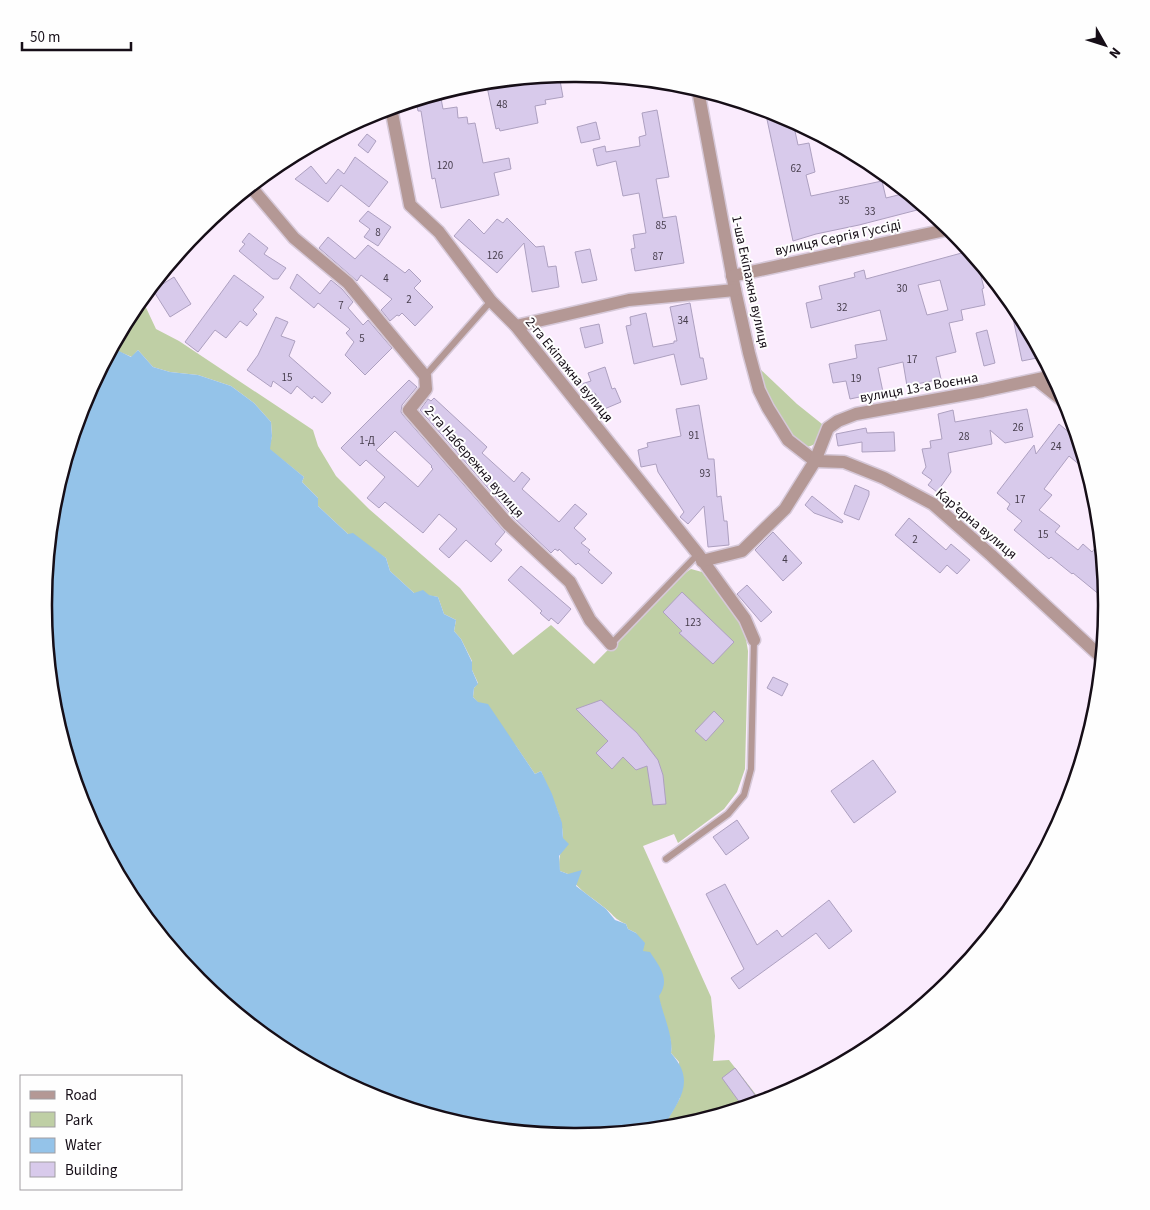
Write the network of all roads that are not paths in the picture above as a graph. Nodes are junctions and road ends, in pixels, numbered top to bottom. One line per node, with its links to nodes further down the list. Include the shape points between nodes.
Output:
1 (699, 98): 5 (street, 1-ша Екіпажна вулиця)
2 (392, 115): 7 (street, 2-га Екіпажна вулиця, via 410,205 439,232)
3 (255, 192): 9 (street, via 294,238 348,283)
4 (939, 231): 5 (street, вулиця Сергія Гуссіді)
5 (732, 276): 6 (street, 1-ша Екіпажна вулиця)
6 (735, 290): 8 (street, via 629,300); 13 (street, 1-ша Екіпажна вулиця, via 749,353 768,408 788,440)
7 (491, 301): 8 (street, 2-га Екіпажна вулиця); 9 (lane)
8 (516, 326): 14 (street, 2-га Екіпажна вулиця)
9 (425, 376): 16 (street, 2-га Набережна вулиця, via 426,388 409,410 508,524 570,582 590,620)
10 (1046, 378): 11 (street, вулиця 13-а Воєнна)
11 (1037, 380): 12 (street); 13 (street, вулиця 13-а Воєнна, via 856,414 828,428)
12 (1052, 392)
13 (815, 461): 14 (street, via 785,509 742,551); 17 (street, Карʼєрна вулиця, via 844,462 884,478 933,504)
14 (700, 558): 15 (street, 2-га Екіпажна вулиця, via 745,618); 16 (lane)
15 (754, 640): 18 (lane, via 751,769 744,795 728,814)
16 (611, 644)
17 (1095, 651)
18 (666, 859)

